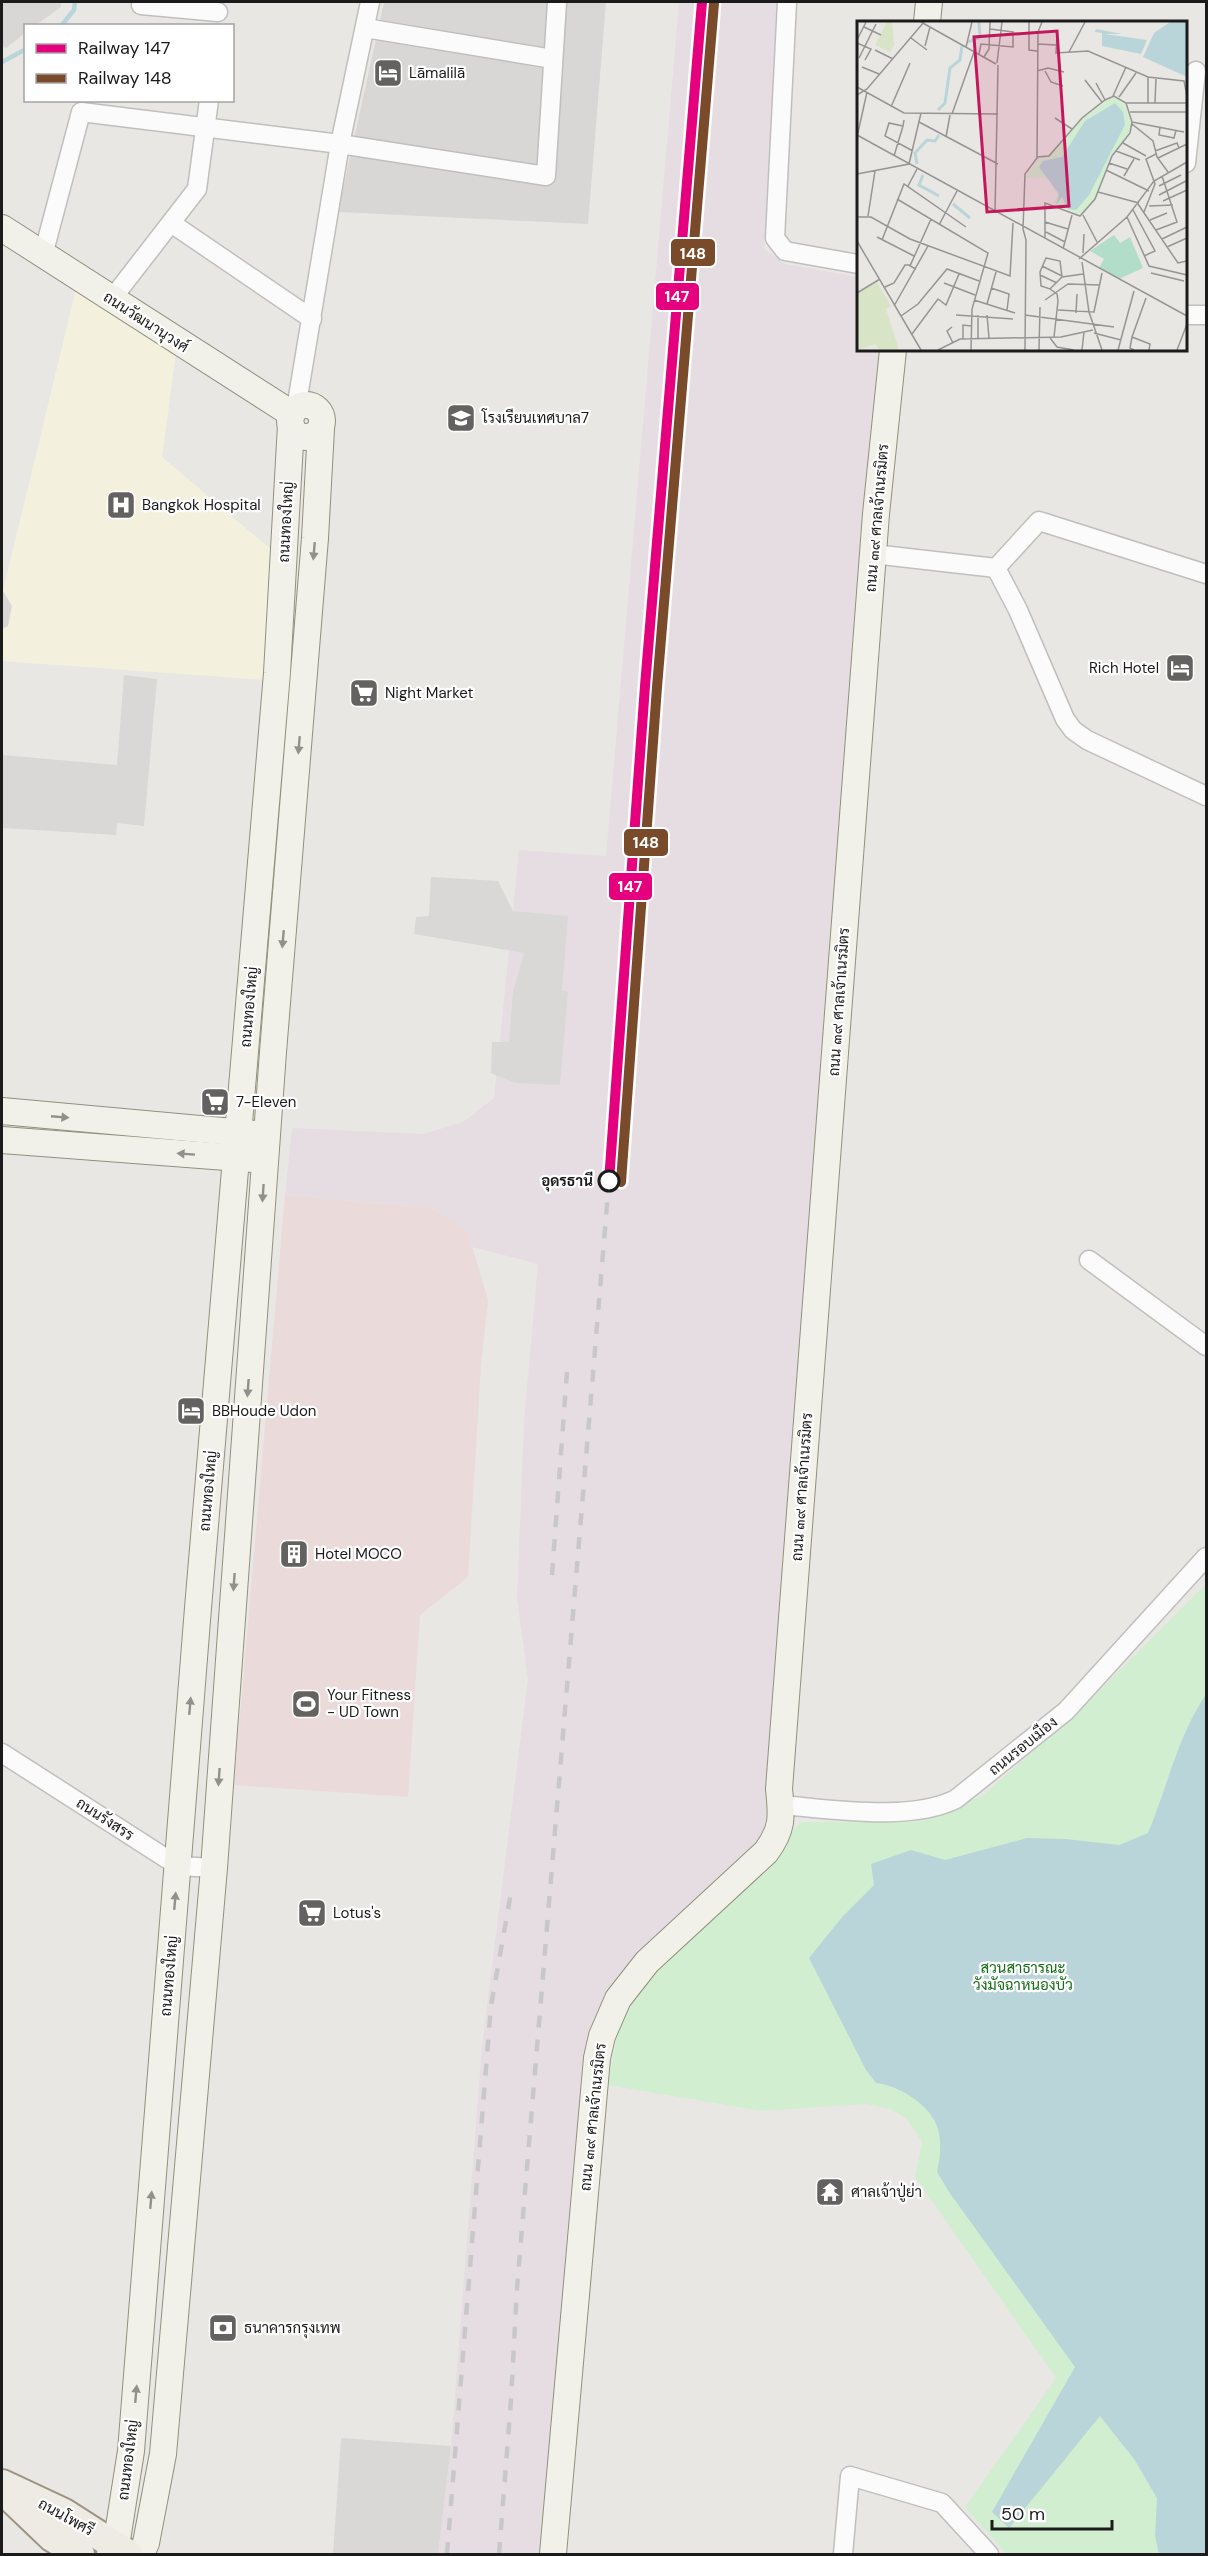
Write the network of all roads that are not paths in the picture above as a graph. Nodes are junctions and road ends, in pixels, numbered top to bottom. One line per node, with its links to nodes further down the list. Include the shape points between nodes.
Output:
1 (370, 2): 8 (street)
2 (557, 2): 9 (street)
3 (787, 2): 19 (street, via 775,238 785,251)
4 (929, 2): 7 (street)
5 (141, 4): 6 (street)
6 (218, 13)
7 (927, 21)
8 (365, 28): 9 (street); 14 (street)
9 (553, 59): 14 (street, via 546,176)
10 (1196, 71): 12 (street)
11 (209, 102): 13 (street)
12 (1199, 107): 15 (street)
13 (206, 127): 14 (street); 16 (street, via 197,189); 18 (street, via 81,112)
14 (340, 144): 23 (street)
15 (1187, 155)
16 (171, 223): 20 (street); 23 (street)
17 (2, 228): 18 (street, ถนนวัฒนานุวงศ์)
18 (43, 255): 20 (street, ถนนวัฒนานุวงศ์)
19 (857, 264)
20 (111, 300): 25 (street, ถนนวัฒนานุวงศ์)
21 (1187, 315): 22 (street)
22 (1206, 315)
23 (312, 319): 25 (street)
24 (893, 351): 29 (street, ถนน ๓๙ ศาลเจ้าเนรมิตร)
25 (294, 415): 26 (street, ถนนวัฒนานุวงศ์, via 295,432 306,437); 27 (street, ถนนทองใหญ่)
26 (321, 429): 28 (street, ถนนทองใหญ่)
27 (286, 513): 28 (street); 34 (street, ถนนทองใหญ่, via 275,696)
28 (317, 514): 35 (street, ถนนทองใหญ่, one-way to 35)
29 (873, 554): 30 (street); 43 (street, ถนน ๓๙ ศาลเจ้าเนรมิตร, via 779,1790)
30 (996, 568): 31 (street, via 1039,521); 32 (street, via 1073,730)
31 (1206, 574)
32 (1206, 796)
33 (2, 1111): 34 (street, one-way to 34)
34 (238, 1132): 35 (street); 37 (street, ถนนทองใหญ่)
35 (267, 1135): 38 (street, ถนนทองใหญ่)
36 (2, 1140): 37 (street, one-way to 36)
37 (236, 1158): 38 (street); 44 (street, ถนนทองใหญ่, one-way to 37)
38 (265, 1160): 45 (street, ถนนทองใหญ่, one-way to 45)
39 (1089, 1260): 40 (street)
40 (1206, 1346)
41 (1206, 1557): 43 (street, ถนนรอบเมือง, via 1066,1711 956,1799 943,1806 914,1811)
42 (2, 1753): 44 (street, ถนนรังสรร)
43 (781, 1805): 53 (street, ถนน ๓๙ ศาลเจ้าเนรมิตร, via 783,1818 777,1838 647,1962 618,1999 602,2036)
44 (178, 1866): 45 (street, ถนนรังสรร); 46 (street, ถนนทองใหญ่, one-way to 44)
45 (214, 1868): 47 (street, ถนนทองใหญ่)
46 (131, 2451): 47 (street); 51 (street, ถนนทองใหญ่)
47 (164, 2454): 51 (street, ถนนทองใหญ่, via 146,2543)
48 (2, 2484): 51 (main road, ถนนโพศรี, via 64,2513)
49 (2, 2489): 50 (main road, ถนนโพศรี)
50 (60, 2546): 52 (main road, ถนนโพศรี)
51 (124, 2552)
52 (80, 2554)
53 (553, 2554)
54 (843, 2554): 55 (street, via 850,2476 942,2503)
55 (989, 2554)

